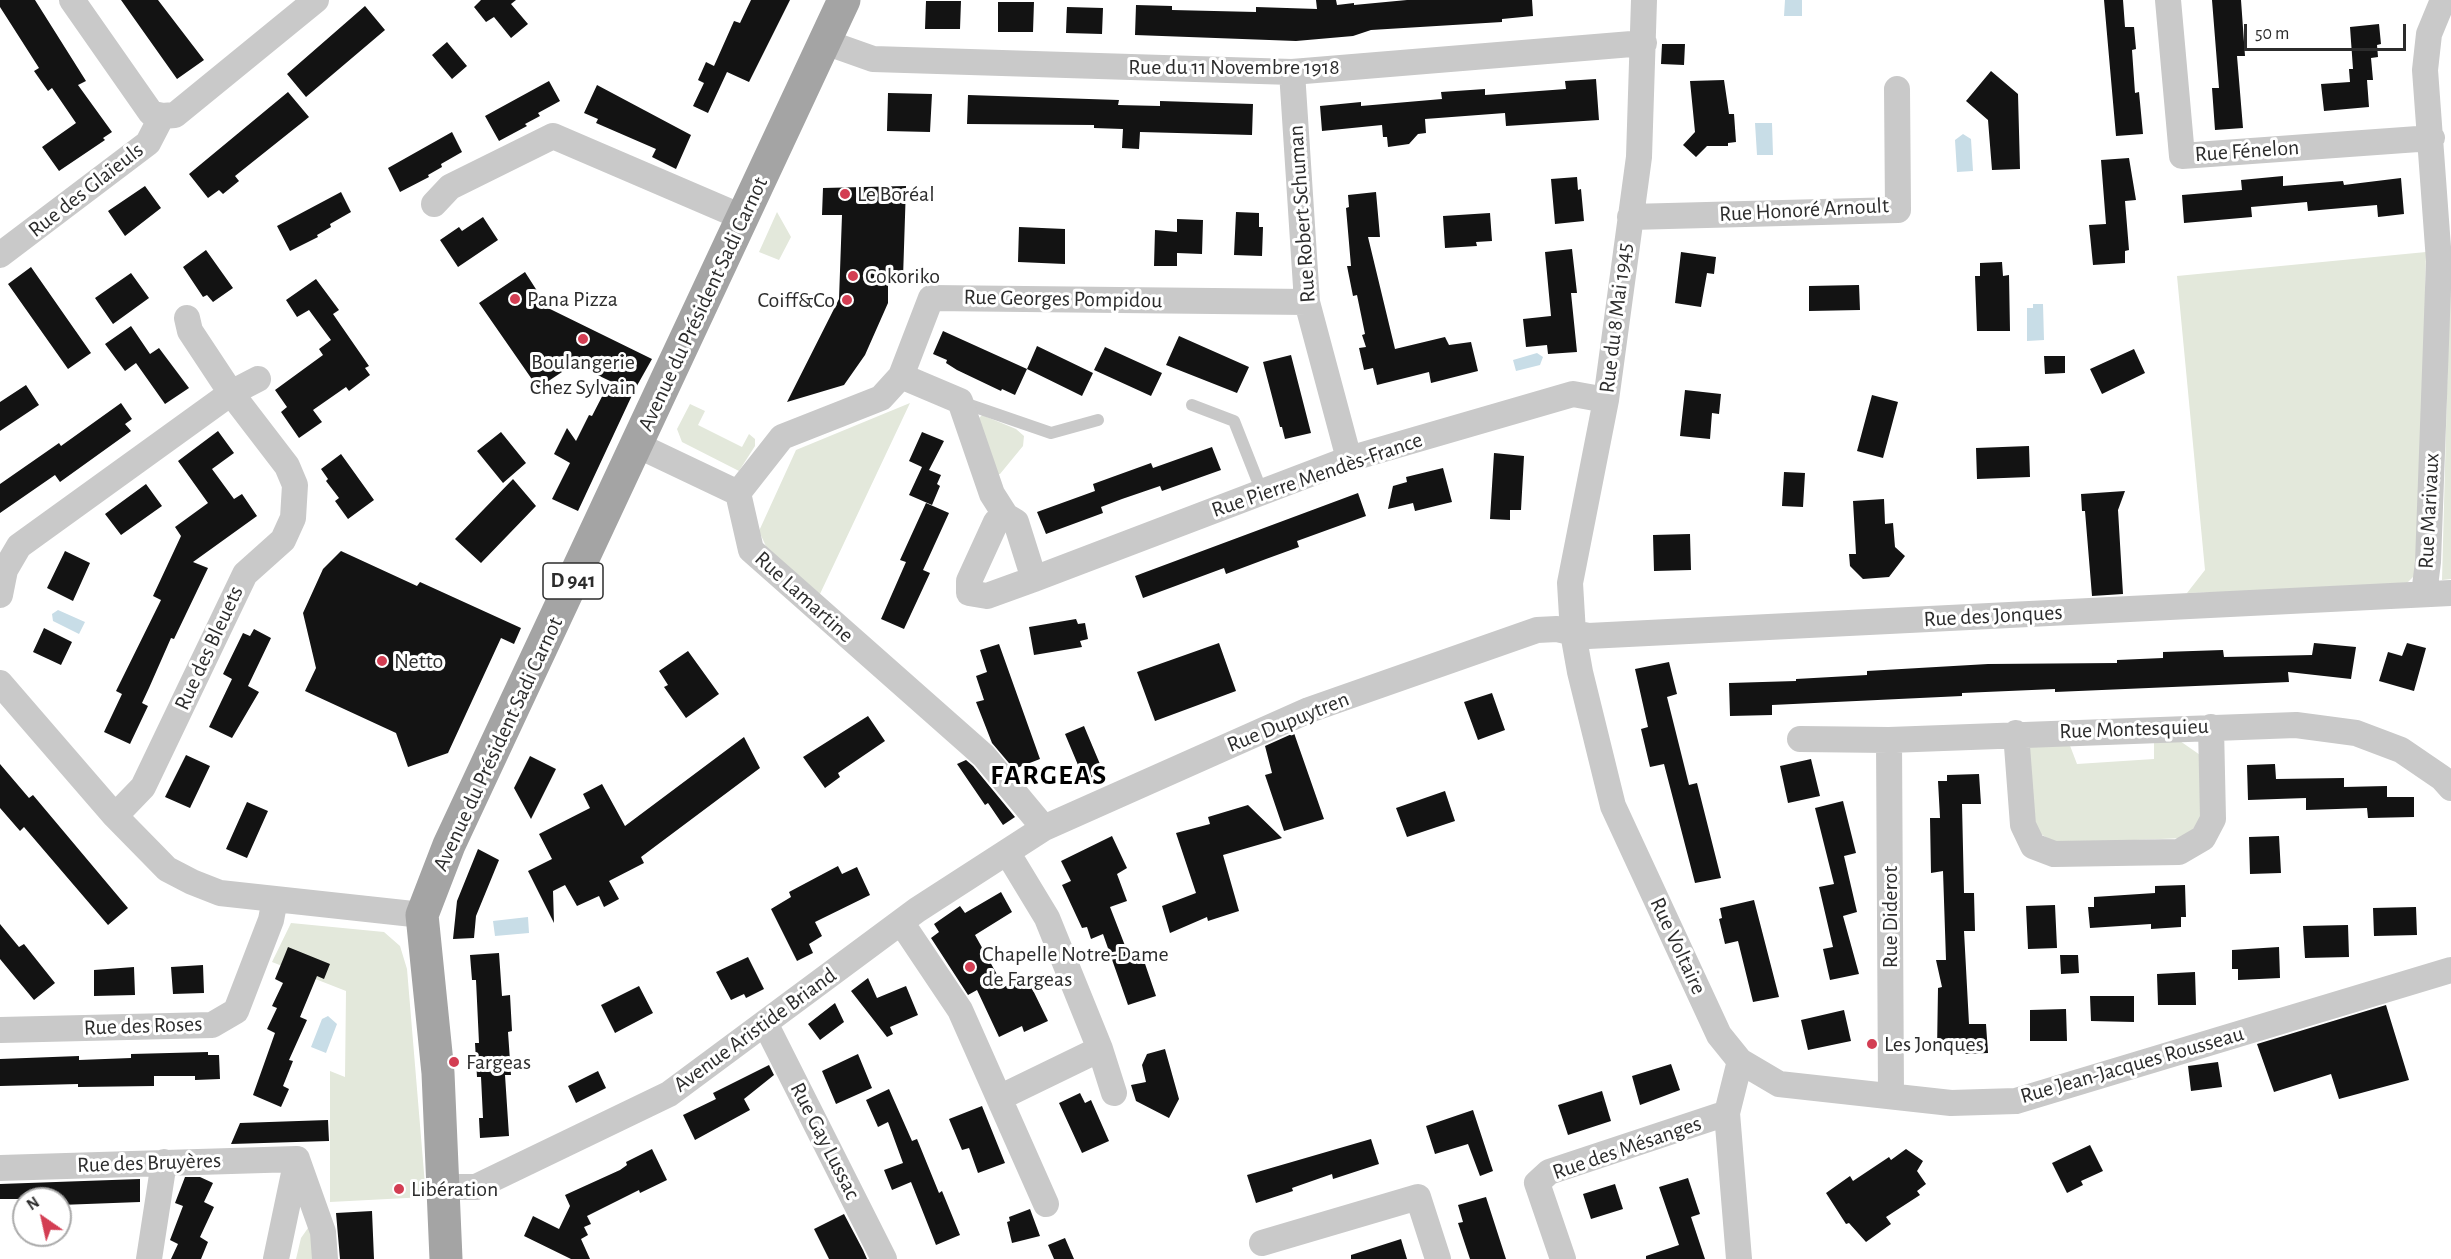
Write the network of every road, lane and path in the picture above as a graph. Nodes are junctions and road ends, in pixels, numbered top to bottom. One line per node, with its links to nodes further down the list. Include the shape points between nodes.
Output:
1 (72, 0): 11 (street, via 151,113)
2 (316, 0): 11 (street, via 175,115)
3 (844, 0): 7 (main road, Avenue du Président Sadi Carnot / D 941)
4 (1644, 0): 8 (street, Rue du 8 Mai 1945)
5 (2168, 0): 12 (street, Rue Fénelon, via 2182,156)
6 (2443, 0): 12 (street, Rue Marivaux, via 2428,34 2425,70)
7 (825, 42): 9 (street, Rue du 11 Novembre 1918, via 873,59); 15 (main road, Avenue du Président Sadi Carnot / D 941)
8 (1644, 43): 9 (street, Rue du 11 Novembre 1918); 14 (street, Rue du 8 Mai 1945, via 1639,157)
9 (1292, 72): 17 (street, Rue Robert Schuman)
10 (1897, 89): 14 (street, Rue Honoré Arnoult, via 1898,210)
11 (162, 116): 16 (street, Rue des Glaïeuls, via 148,143)
12 (2432, 138): 33 (street, Rue Marivaux, via 2439,261)
13 (434, 204): 15 (street, via 450,187 553,136)
14 (1629, 217): 22 (street, Rue du 8 Mai 1945)
15 (744, 218): 26 (main road, Avenue du Président Sadi Carnot / D 941)
16 (0, 255)
17 (1306, 302): 19 (street, Rue Georges Pompidou, via 931,298); 27 (street, Rue Robert Schuman)
18 (188, 318): 21 (street, Rue des Bleuets, via 189,331)
19 (901, 376): 23 (street); 29 (street, Rue Georges Pompidou, via 881,398 782,437)
20 (258, 379): 21 (street)
21 (231, 393): 34 (street, via 19,546 5,570); 43 (street, Rue des Bleuets, via 287,466 295,485 293,518 284,540 245,574 143,787)
22 (1606, 400): 27 (street, Rue Pierre Mendès-France, via 1573,394); 36 (street, Rue du 8 Mai 1945, via 1570,583)
23 (960, 401): 25 (lane, via 1051,433); 30 (street, via 992,494)
24 (1191, 405): 28 (lane, via 1234,421)
25 (1098, 420)
26 (637, 445): 29 (street); 47 (main road, Avenue du Président Sadi Carnot / D 941, via 449,845)
27 (1349, 459): 28 (street, Rue Pierre Mendès-France)
28 (1262, 492): 31 (street, Rue Pierre Mendès-France)
29 (738, 493): 44 (street, Rue Lamartine, via 750,550 984,756)
30 (1006, 516): 31 (street, via 1016,522); 31 (street, Rue Pierre Mendès-France, via 996,522 969,581 969,593 987,596)
31 (1034, 579)
32 (2451, 593): 33 (street, Rue des Jonques)
33 (2424, 594): 36 (street, Rue des Jonques, via 1588,636)
34 (0, 595)
35 (1537, 630): 36 (street, Rue des Jonques); 44 (street, Rue Dupuytren, via 1309,710)
36 (1573, 633): 53 (street, Rue Voltaire, via 1613,806 1719,1035)
37 (0, 683): 43 (street)
38 (2211, 727): 39 (street, Rue Montesquieu); 39 (street, via 2213,819 2203,838 2179,852 2054,854 2034,846 2023,825); 42 (street, Rue Montesquieu, via 2296,724 2356,733 2401,750)
39 (2016, 733): 41 (street, Rue Montesquieu)
40 (1800, 739): 41 (street, Rue Montesquieu)
41 (1889, 740): 55 (street, Rue Diderot)
42 (2451, 788)
43 (115, 816): 46 (street, via 167,868 192,882 220,893)
44 (1044, 828): 45 (street, Avenue Aristide Briand)
45 (1007, 852): 48 (street, Avenue Aristide Briand); 52 (street, via 1047,918)
46 (275, 899): 47 (street); 51 (street, Rue des Roses, via 264,943 236,1011 212,1025)
47 (422, 915): 61 (main road, Avenue du Président Sadi Carnot / D 941)
48 (901, 922): 50 (street, Avenue Aristide Briand); 56 (street, via 960,1010)
49 (2451, 970): 55 (street, Rue Jean-Jacques Rousseau, via 2016,1101 1951,1103)
50 (765, 1023): 61 (street, Avenue Aristide Briand, via 669,1094 476,1187); 68 (street, Rue Gay Lussac)
51 (0, 1030)
52 (1100, 1050): 54 (street); 56 (street)
53 (1740, 1061): 55 (street, Rue Jean-Jacques Rousseau, via 1779,1084); 57 (street)
54 (1114, 1094)
55 (1891, 1095)
56 (999, 1098): 62 (street)
57 (1727, 1113): 70 (street, Rue des Mésanges, via 1549,1172 1537,1183); 71 (street)
58 (297, 1159): 59 (street, Rue des Bruyères); 65 (street); 66 (street, via 323,1232)
59 (165, 1162): 60 (street, Rue des Bruyères); 64 (street)
60 (0, 1168)
61 (445, 1187): 67 (main road, D 941)
62 (1046, 1204)
63 (1262, 1243): 69 (street, via 1418,1197)
64 (149, 1259)
65 (276, 1259)
66 (325, 1259)
67 (446, 1259)
68 (884, 1259)
69 (1438, 1259)
70 (1563, 1259)
71 (1739, 1259)

